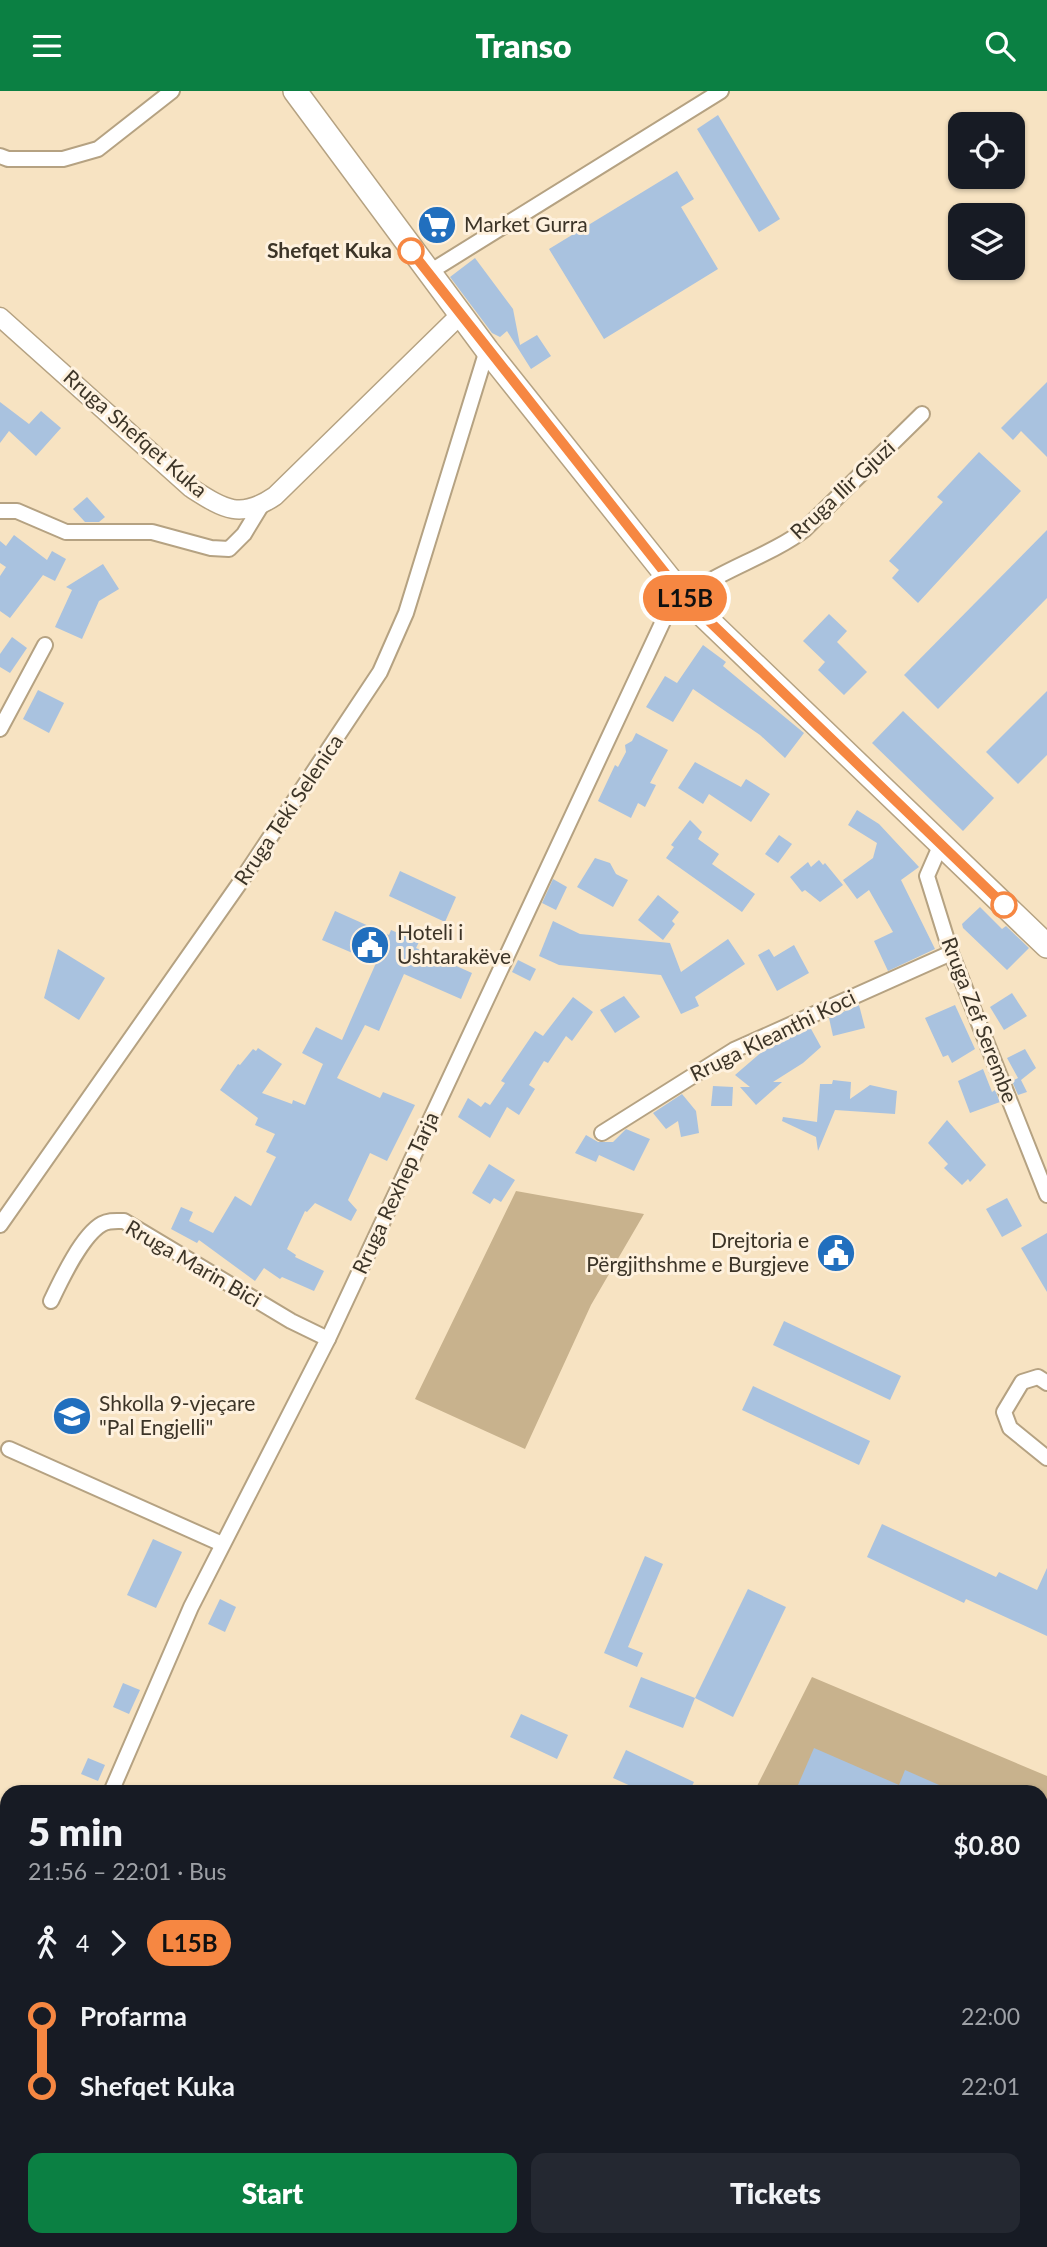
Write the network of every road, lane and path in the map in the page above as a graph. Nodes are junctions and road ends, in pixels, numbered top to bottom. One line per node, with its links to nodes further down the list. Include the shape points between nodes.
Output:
1 (172, 91): 4 (street, via 98,149 81,156)
2 (295, 91): 5 (main road)
3 (721, 91): 5 (street)
4 (0, 156)
5 (428, 273): 6 (main road)
6 (460, 315): 8 (main road); 10 (street)
7 (0, 317): 10 (street, Rruga Shefqet Kuka, via 191,488 236,511)
8 (487, 350): 12 (main road); 20 (street, Rruga Teki Selenica, via 406,613 380,672 231,896)
9 (922, 414): 12 (street, Rruga Ilir Gjuzi, via 804,530)
10 (261, 506): 11 (street, via 229,549 152,532 66,532 17,512)
11 (0, 511)
12 (684, 597): 15 (main road); 22 (street, Rruga Rexhep Tarja, via 665,617)
13 (45, 645): 14 (street)
14 (0, 729)
15 (941, 844): 16 (main road); 17 (street, Rruga Zef Serembe, via 927,876)
16 (1047, 946)
17 (951, 953): 18 (street, Rruga Kleanthi Koci, via 734,1050); 19 (street, Rruga Zef Serembe)
18 (602, 1133)
19 (1047, 1195)
20 (0, 1225)
21 (51, 1301): 22 (street, Rruga Marin Bici, via 94,1231 109,1221 124,1221)
22 (328, 1339): 26 (street, Rruga Rexhep Tarja)
23 (1047, 1383): 25 (street, via 1038,1377 1022,1382 1004,1412 1010,1428)
24 (9, 1449): 26 (street)
25 (1047, 1458)
26 (222, 1543): 27 (street, Rruga Rexhep Tarja)
27 (114, 1785)

